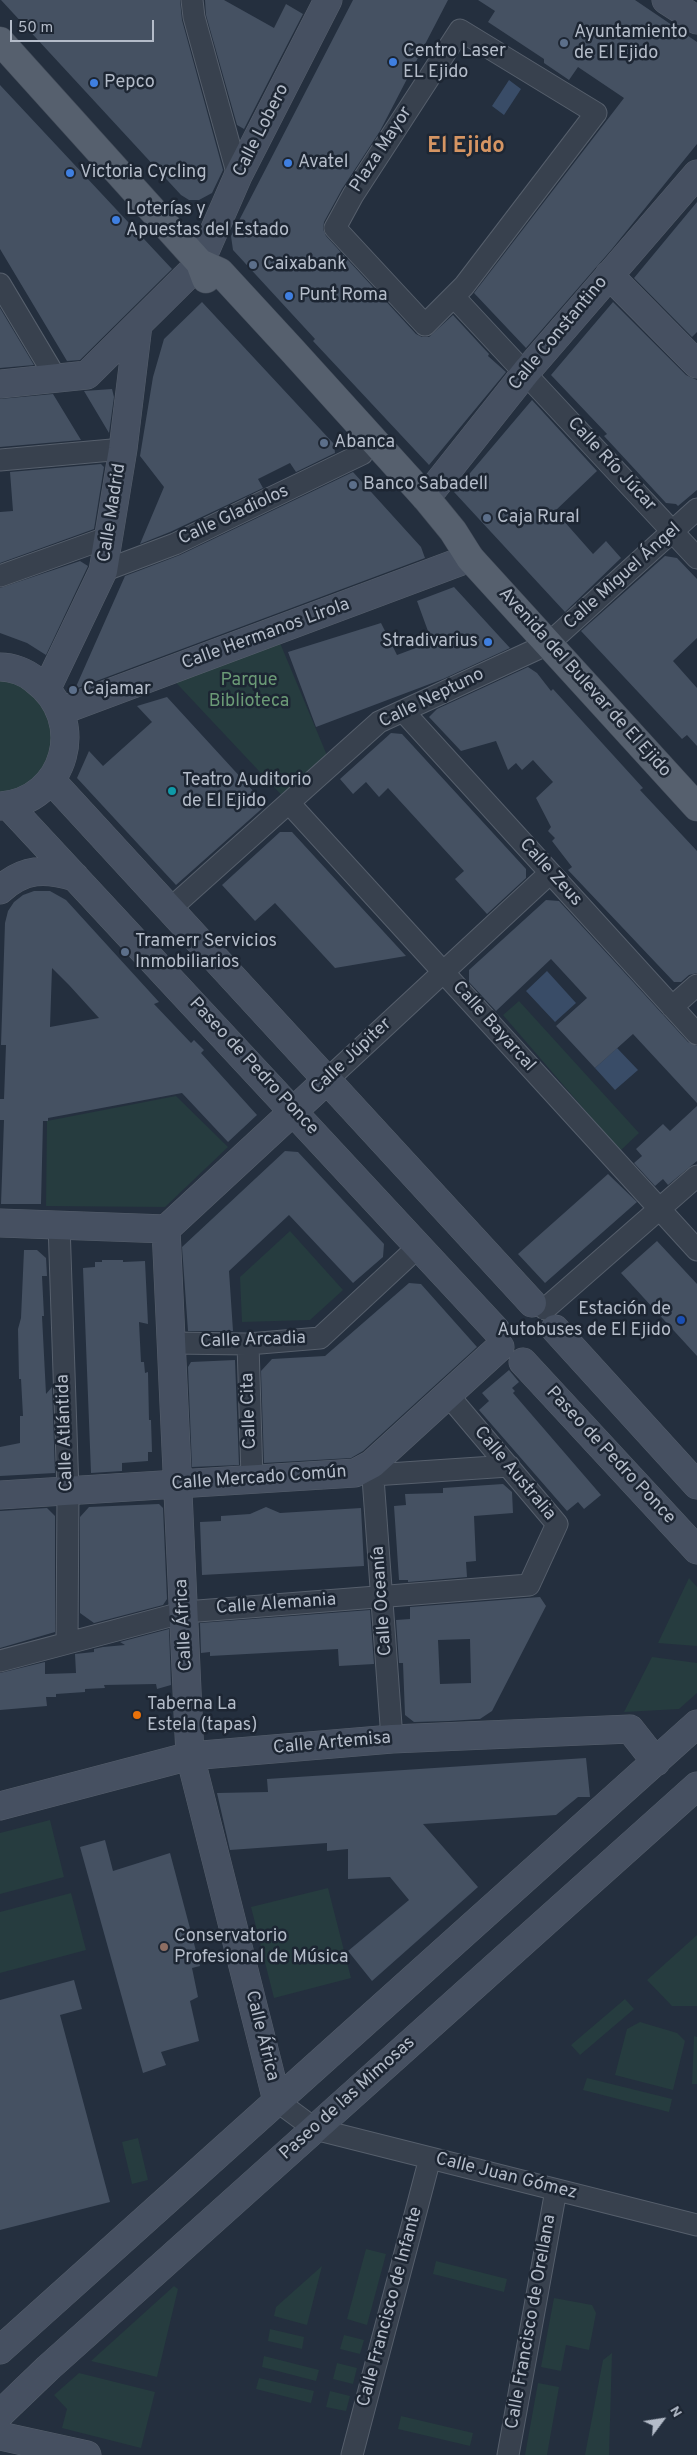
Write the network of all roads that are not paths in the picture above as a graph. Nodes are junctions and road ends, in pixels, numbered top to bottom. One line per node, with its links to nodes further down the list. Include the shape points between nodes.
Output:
1 (192, 0): 5 (street)
2 (328, 0): 5 (street, Calle Lobero)
3 (4, 56): 6 (main road, Avenida del Bulevar de El Ejido)
4 (697, 174): 7 (street, Calle Constantino)
5 (238, 176): 6 (street, Calle Lobero)
6 (200, 263): 10 (street); 17 (main road, Avenida del Bulevar de El Ejido, via 209,285); 18 (main road, Avenida del Bulevar de El Ejido, via 220,272)
7 (609, 275): 11 (street); 12 (street, Calle Constantino)
8 (0, 284): 13 (street)
9 (454, 297): 9 (street, Plaza Mayor, via 424,325 335,228 353,194 460,30 596,113); 12 (street)
10 (138, 325): 13 (street, via 87,375); 15 (street, Calle Madrid)
11 (695, 359)
12 (526, 372): 18 (street, Calle Constantino); 20 (street, Calle Río Júcar)
13 (56, 378): 14 (street)
14 (0, 384)
15 (123, 448): 16 (street); 21 (street, Calle Madrid)
16 (0, 460)
17 (370, 462): 18 (main road, Avenida del Bulevar de El Ejido); 22 (main road, Avenida del Bulevar de El Ejido, via 444,541); 24 (street, Calle Gladiolos)
18 (426, 498): 22 (main road, Avenida del Bulevar de El Ejido)
19 (697, 509): 20 (street, Calle Miguel Ángel)
20 (672, 531): 23 (street, Calle Río Júcar); 26 (street, Calle Miguel Ángel)
21 (109, 537): 24 (street, Calle Madrid); 25 (street)
22 (470, 558): 26 (main road, Avenida del Bulevar de El Ejido); 29 (street, Calle Hermanos Lirola)
23 (697, 558)
24 (103, 571): 28 (street, Calle Madrid)
25 (0, 576)
26 (548, 644): 30 (street, Calle Neptuno); 34 (main road, Avenida del Bulevar de El Ejido)
27 (0, 667): 28 (street, via 28,674)
28 (47, 688): 29 (street)
29 (61, 711): 31 (street, via 66,735 62,759)
30 (403, 711): 32 (street, Calle Neptuno, via 379,722); 35 (street, Calle Zeus)
31 (51, 780): 33 (street, via 24,801); 38 (street)
32 (288, 803): 38 (street, Calle Neptuno); 39 (street, Calle Bayarcal)
33 (4, 806): 36 (street, Paseo de Pedro Ponce)
34 (697, 807)
35 (550, 873): 39 (street, Calle Júpiter); 41 (street, Calle Zeus)
36 (75, 877): 37 (street, via 53,870 32,872 11,880); 44 (street, Paseo de Pedro Ponce)
37 (0, 890)
38 (170, 909): 43 (street)
39 (443, 973): 43 (street, Calle Júpiter); 46 (street, Calle Bayarcal)
40 (697, 985): 41 (street)
41 (672, 1007): 42 (street, Calle Zeus)
42 (697, 1034)
43 (327, 1080): 44 (street, Calle Júpiter); 52 (street)
44 (294, 1111): 49 (street, Calle Júpiter); 50 (street, Paseo de Pedro Ponce)
45 (697, 1176): 46 (street)
46 (660, 1209): 51 (street, Calle Bayarcal); 52 (street)
47 (0, 1223): 48 (street)
48 (59, 1224): 49 (street); 63 (street, Calle Atlántida)
49 (166, 1229): 54 (street, Calle África)
50 (418, 1246): 53 (street, Paseo de Pedro Ponce); 55 (street, Calle Arcadia, via 320,1338)
51 (697, 1250)
52 (544, 1314): 53 (street, via 522,1302 508,1308 499,1320); 56 (street, via 555,1338 547,1353); 62 (street)
53 (498, 1338): 56 (street, via 506,1354); 57 (street, Calle Mercado Común)
54 (171, 1343): 55 (street, Calle Arcadia); 61 (street, Calle África)
55 (248, 1344): 60 (street, Calle Cita)
56 (523, 1362): 65 (street, Paseo de Pedro Ponce)
57 (448, 1395): 58 (street, Calle Australia); 59 (street, Calle Mercado Común)
58 (509, 1466): 59 (street, Calle Mercado Común); 66 (street, Calle Australia, via 557,1524)
59 (372, 1469): 60 (street, Calle Mercado Común, via 355,1473); 67 (street, Calle Oceanía)
60 (252, 1478): 61 (street, Calle Mercado Común)
61 (176, 1484): 63 (street, Calle Mercado Común); 68 (street, Calle África)
62 (697, 1484)
63 (68, 1491): 64 (street, Calle Mercado Común); 69 (street, Calle Atlántida)
64 (0, 1495)
65 (697, 1550)
66 (529, 1585): 67 (street, Calle Alemania)
67 (383, 1597): 68 (street, Calle Alemania); 72 (street, Calle Oceanía)
68 (185, 1612): 69 (street, Calle Alemania); 73 (street, Calle África)
69 (67, 1643): 70 (street, Calle Alemania)
70 (0, 1661)
71 (697, 1724): 74 (street)
72 (392, 1739): 73 (street, Calle Artemisa); 74 (street, Calle Artemisa, via 630,1729)
73 (190, 1756): 76 (street, Calle Artemisa); 77 (street, Calle África)
74 (656, 1762): 77 (street)
75 (697, 1786): 78 (street, Paseo de las Mimosas)
76 (0, 1806)
77 (278, 2101): 78 (street); 82 (street)
78 (315, 2129): 79 (street, Calle Juan Gómez); 83 (street, Paseo de las Mimosas)
79 (430, 2158): 80 (street, Calle Juan Gómez); 86 (street, Calle Francisco de Infante)
80 (556, 2190): 81 (street, Calle Juan Gómez); 87 (street, Calle Francisco de Orellana)
81 (697, 2226)
82 (0, 2350)
83 (0, 2414)
84 (0, 2436): 85 (street)
85 (87, 2455)
86 (352, 2455)
87 (508, 2455)

